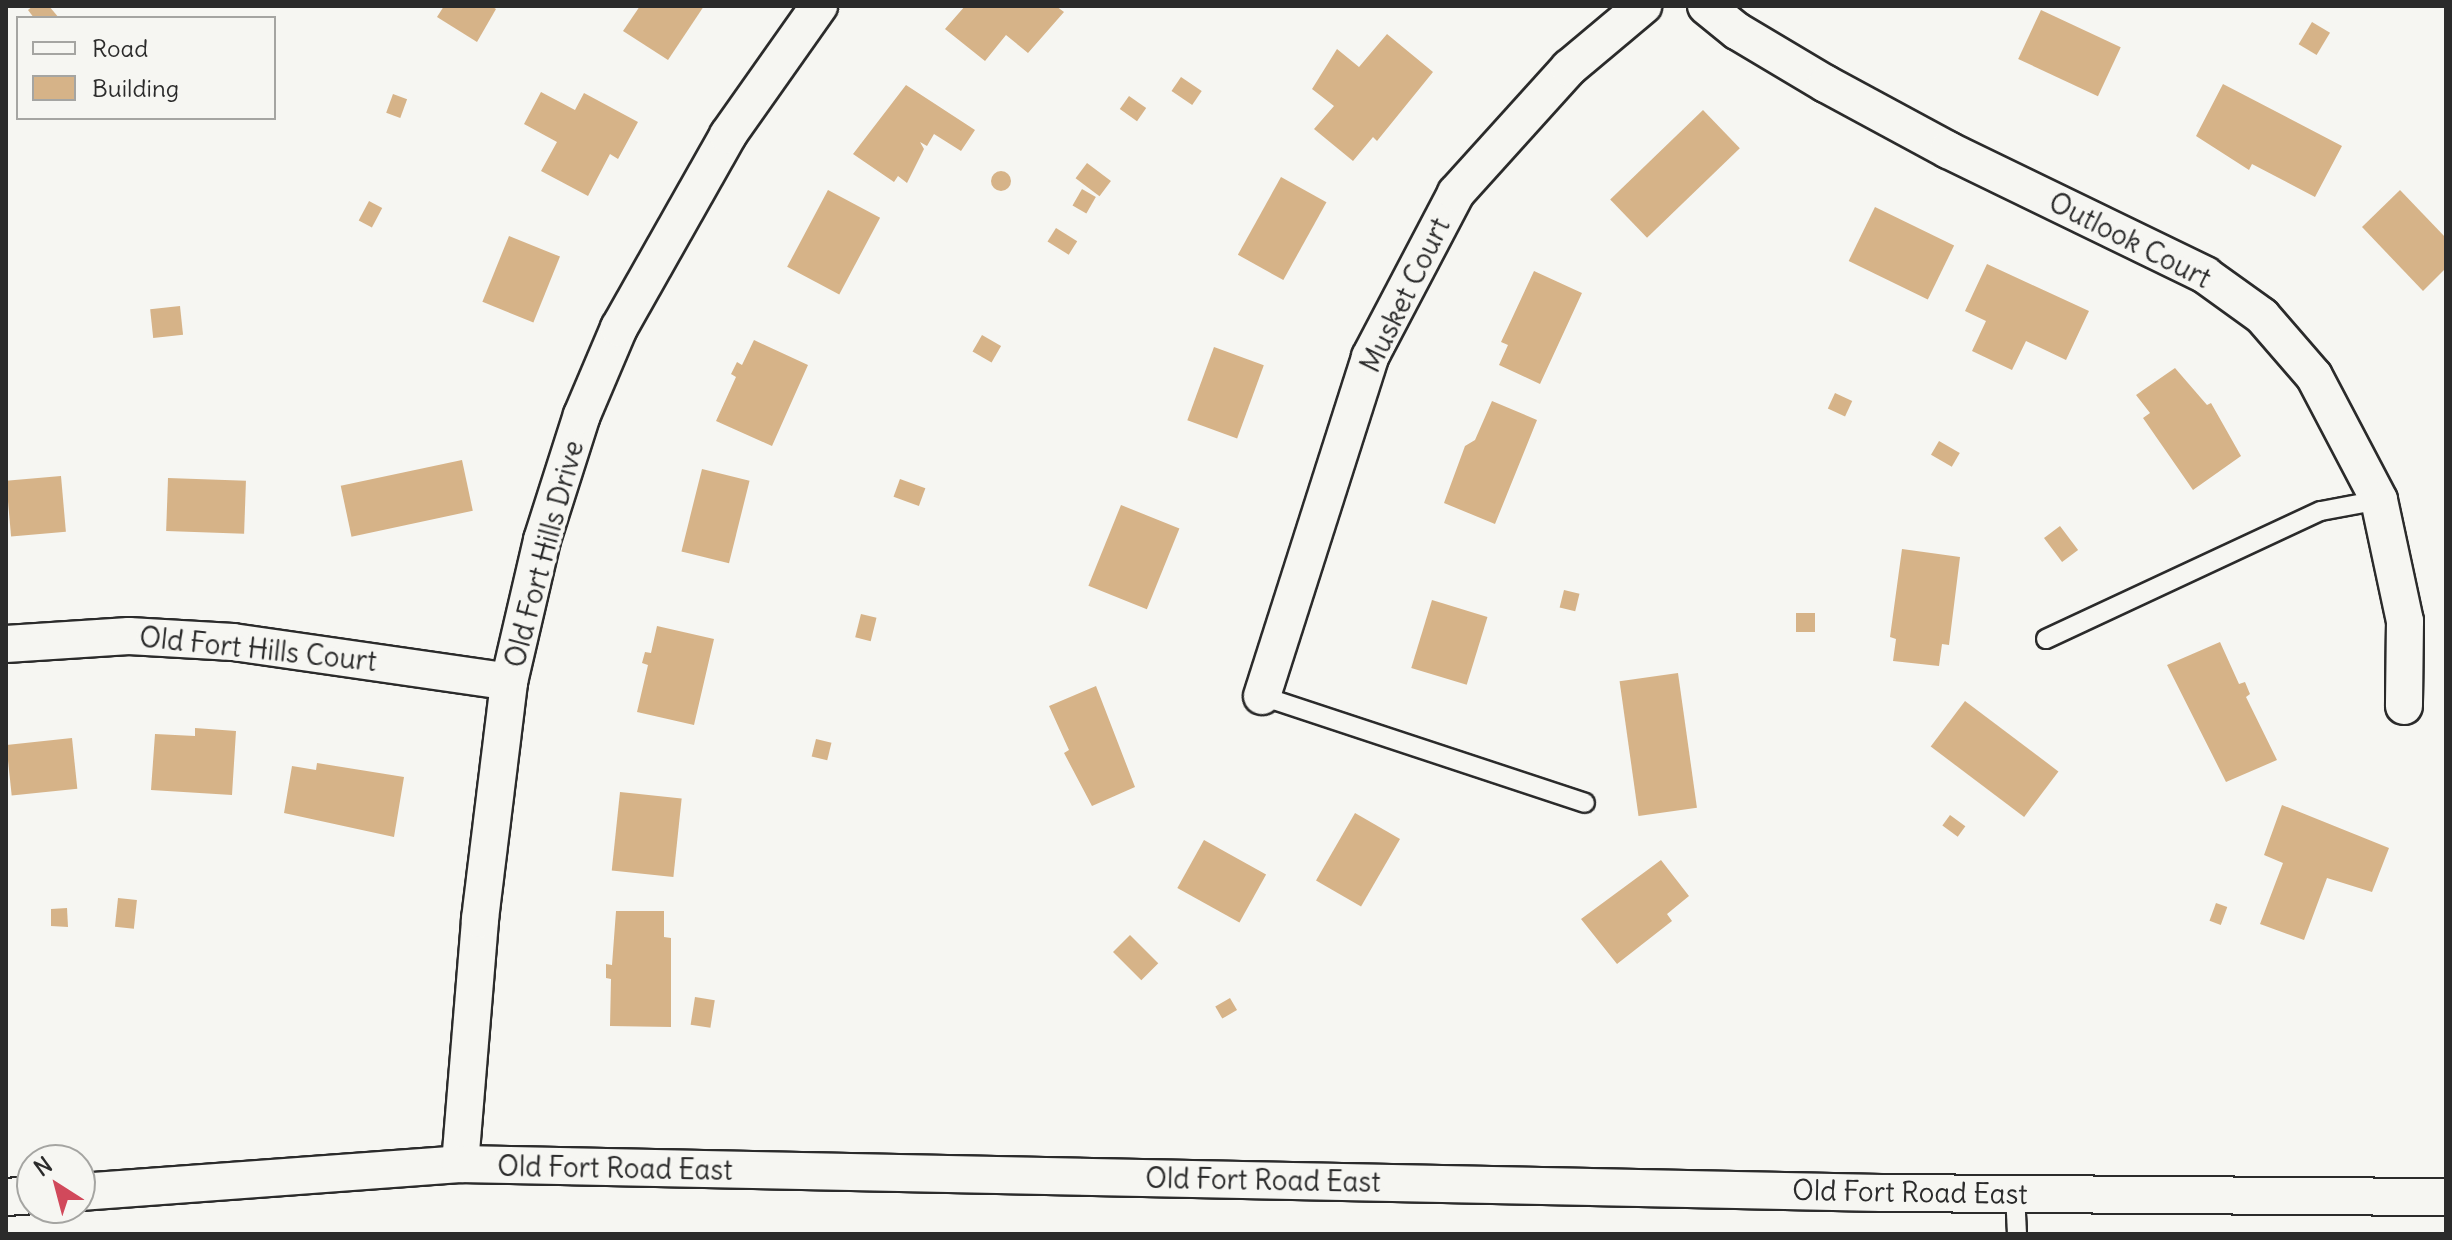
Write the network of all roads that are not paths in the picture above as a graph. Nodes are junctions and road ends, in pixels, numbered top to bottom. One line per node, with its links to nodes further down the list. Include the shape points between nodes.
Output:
1 (819, 6): 7 (street, Old Fort Hills Drive, via 728,135 619,328 582,415 542,540)
2 (1643, 6): 8 (street, Musket Court, via 1569,68 1456,193 1370,357)
3 (1706, 6): 4 (street, Outlook Court, via 1737,31 1948,150 2205,275 2262,316 2314,376)
4 (2379, 500): 5 (lane, via 2321,511); 9 (street, Outlook Court, via 2405,621)
5 (2046, 639)
6 (6, 644): 7 (street, Old Fort Hills Court, via 129,636 233,642)
7 (509, 682): 11 (street, Old Fort Hills Drive, via 480,919)
8 (1262, 696): 10 (lane)
9 (2404, 706)
10 (1585, 803)
11 (460, 1164): 12 (street, Old Fort Road East); 13 (street, Old Fort Road East)
12 (96, 1191)
13 (2015, 1193): 14 (street, Old Fort Road East); 15 (lane)
14 (2446, 1197)
15 (2017, 1234)

